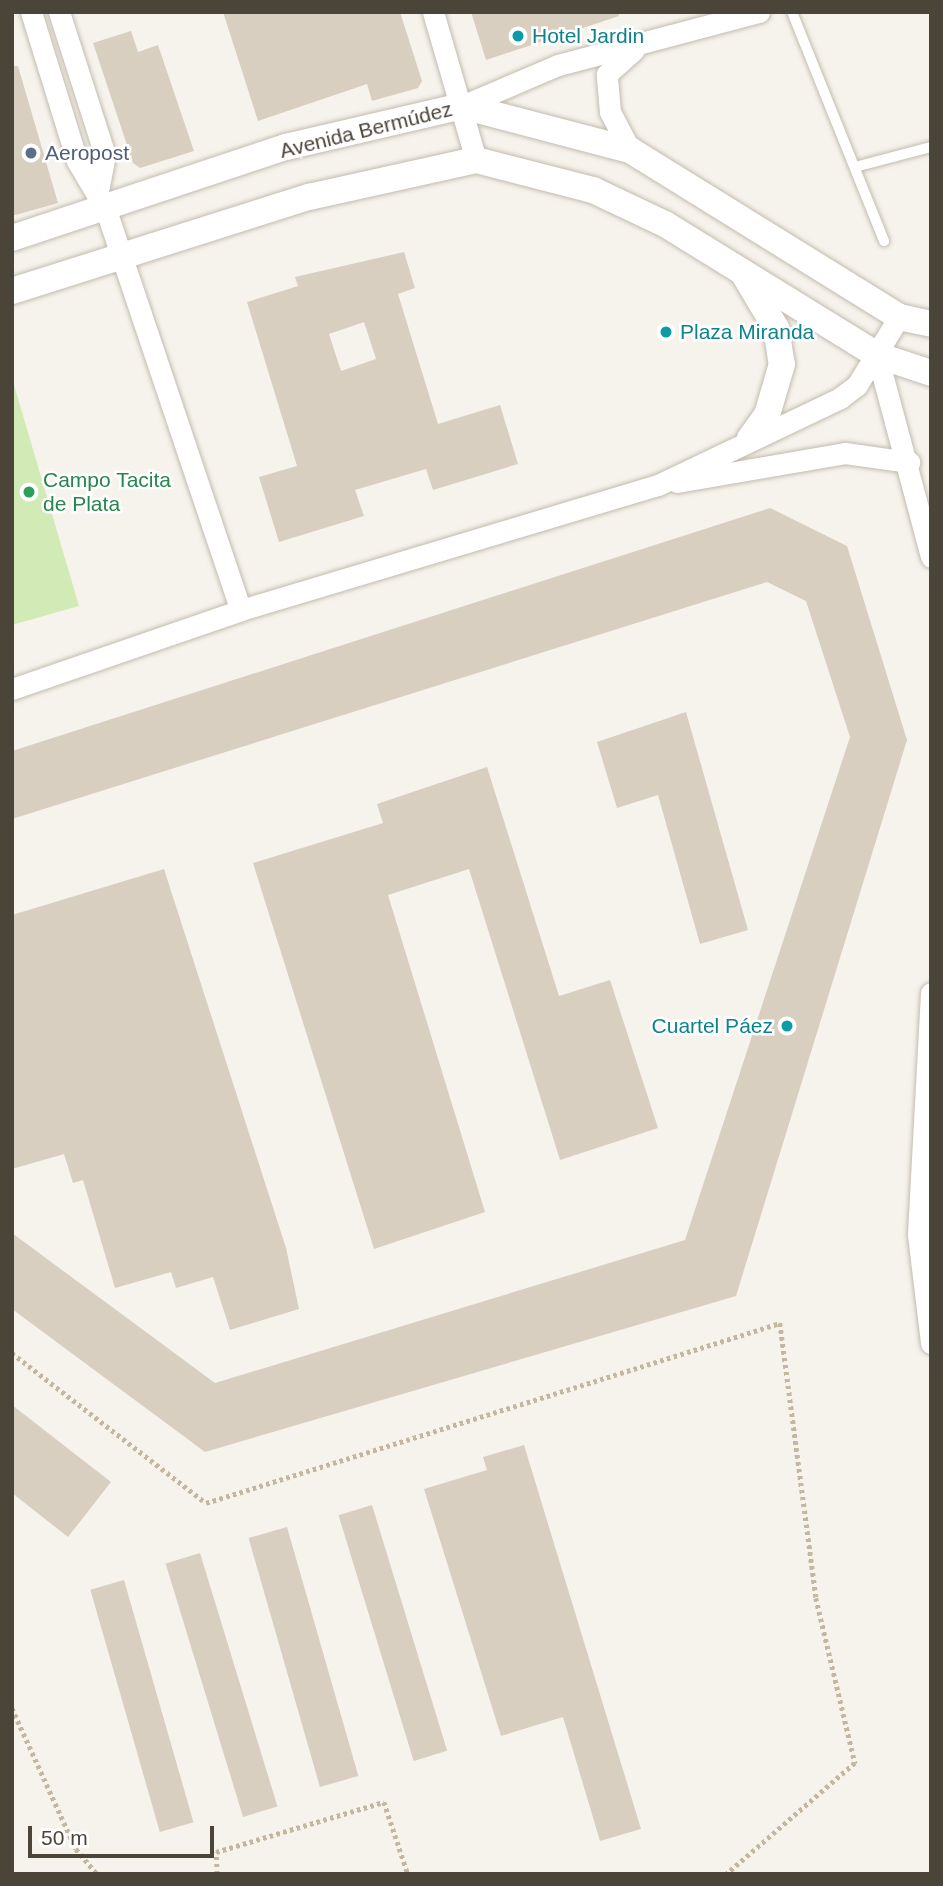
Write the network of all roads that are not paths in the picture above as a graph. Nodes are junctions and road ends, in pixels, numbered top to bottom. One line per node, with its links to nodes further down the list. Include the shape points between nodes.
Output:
1 (31, 12): 12 (street, via 77,161)
2 (59, 12): 12 (street, via 105,155)
3 (433, 12): 7 (street)
4 (759, 12): 6 (street)
5 (792, 12): 11 (lane)
6 (637, 47): 7 (street, via 558,65); 9 (street, via 607,74 610,112)
7 (462, 106): 9 (street, Avenida Bermúdez); 10 (street); 12 (street, Avenida Bermúdez, via 286,147)
8 (931, 147): 11 (lane)
9 (630, 150): 18 (street, Avenida Bermúdez)
10 (476, 160): 15 (street, via 309,197); 16 (street, via 593,190)
11 (855, 167): 14 (lane)
12 (102, 200): 13 (street, Avenida Bermúdez); 15 (street)
13 (12, 238)
14 (884, 241)
15 (122, 258): 17 (street); 26 (street)
16 (742, 272): 20 (street); 22 (street, via 776,328 782,364 767,415)
17 (12, 291)
18 (900, 317): 19 (street, Avenida Bermúdez); 20 (street)
19 (931, 324)
20 (877, 355): 21 (street); 22 (street, via 840,398); 23 (street)
21 (931, 373)
22 (750, 438): 24 (street)
23 (909, 462): 24 (street, via 845,453); 25 (street)
24 (657, 485): 26 (street)
25 (931, 556)
26 (241, 610): 27 (street)
27 (12, 689)
28 (931, 993): 29 (street)
29 (928, 1110): 30 (street, via 918,1235)
30 (931, 1343)

